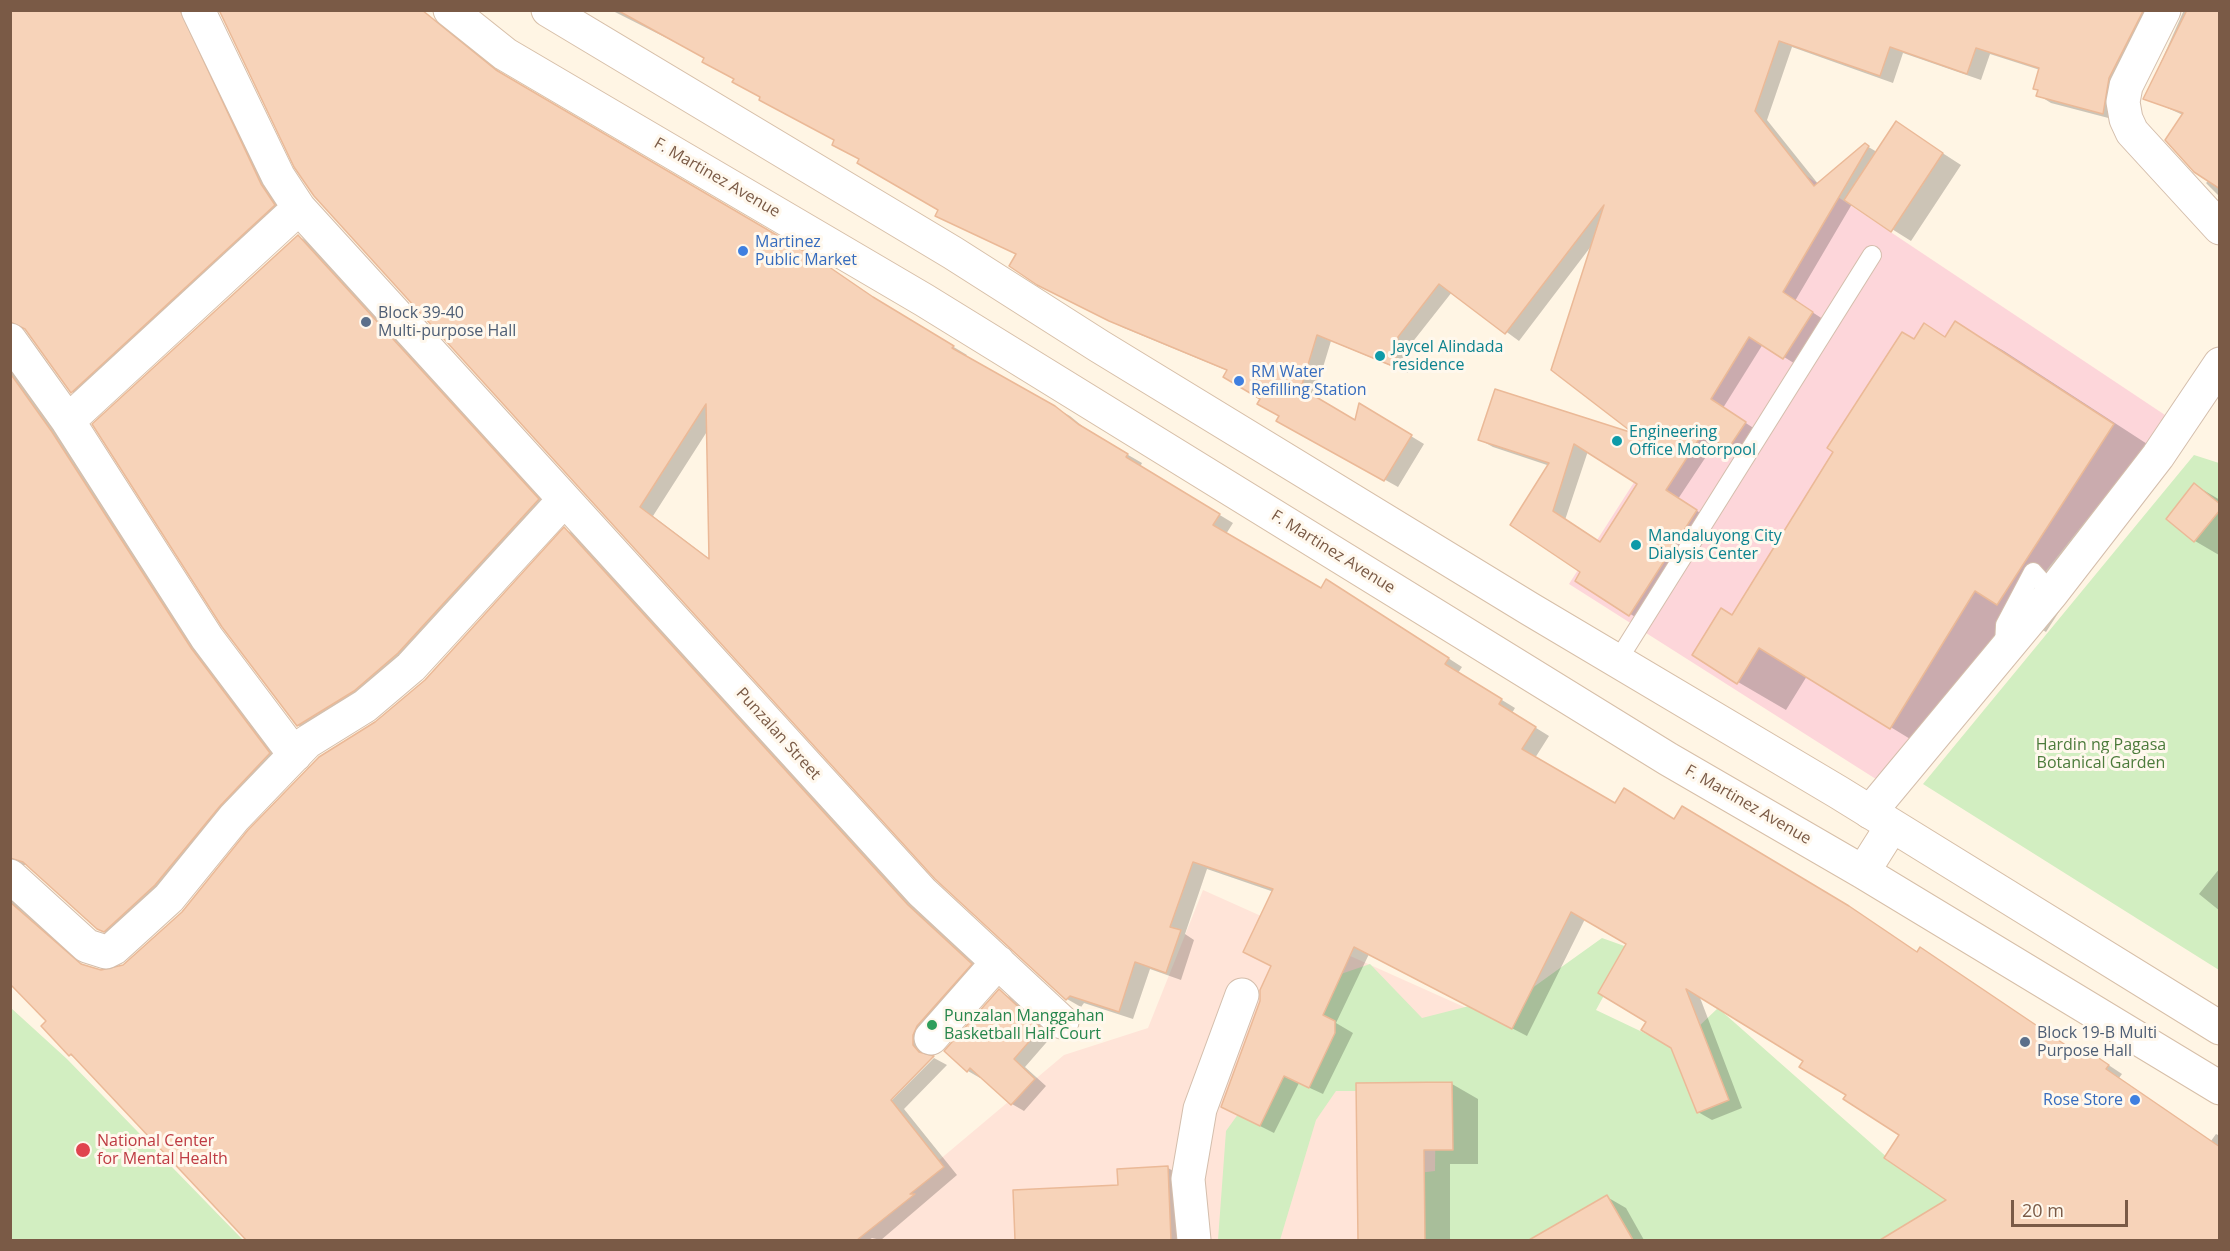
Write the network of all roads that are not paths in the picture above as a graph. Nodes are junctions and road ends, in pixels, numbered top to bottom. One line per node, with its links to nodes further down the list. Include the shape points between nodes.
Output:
1 (198, 10): 5 (street, Punzalan Street, via 278,176)
2 (450, 10): 15 (street, F. Martinez Avenue, via 505,54 924,300 1668,759)
3 (548, 10): 12 (street)
4 (2164, 10): 6 (street, via 2126,86 2126,119 2132,132)
5 (299, 208): 10 (street); 11 (street, Punzalan Street)
6 (2220, 228)
7 (1872, 255): 12 (lane)
8 (10, 340): 10 (street)
9 (2220, 364): 14 (street, via 2158,456 2004,652)
10 (68, 421): 13 (street, via 207,638)
11 (564, 500): 13 (street, via 411,667 365,706 307,742); 17 (street, Punzalan Street, via 922,892)
12 (1618, 660): 14 (street)
13 (295, 754): 16 (street, via 234,818 169,898 106,952 87,946)
14 (1881, 819): 15 (street); 20 (street)
15 (1863, 872): 22 (street, F. Martinez Avenue)
16 (10, 876)
17 (998, 962): 19 (street, Punzalan Street); 21 (street)
18 (1242, 995): 23 (street, via 1200,1109 1188,1179)
19 (1062, 1022)
20 (2220, 1028)
21 (931, 1038)
22 (2220, 1088)
23 (1194, 1240)

